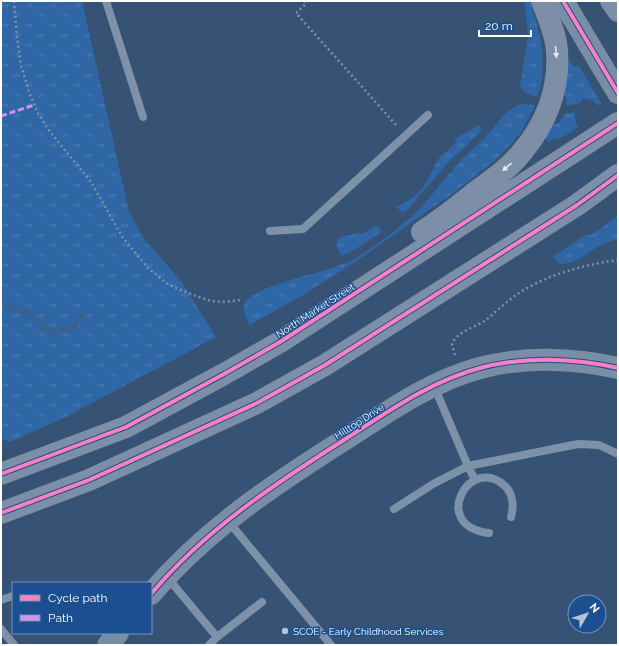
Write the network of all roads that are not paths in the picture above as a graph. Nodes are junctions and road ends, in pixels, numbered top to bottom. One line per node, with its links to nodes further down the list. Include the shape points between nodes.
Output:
1 (106, 1): 10 (lane)
2 (542, 1): 15 (main road, one-way to 15, via 552,25 557,50 557,78 544,119 522,152 497,176 440,220 316,304 257,340)
3 (563, 1): 8 (main road)
4 (607, 1): 7 (main road)
5 (611, 1): 6 (main road)
6 (618, 11)
7 (618, 21)
8 (618, 93)
9 (428, 115): 13 (lane, via 303,229)
10 (143, 117)
11 (618, 123): 15 (main road, North Market Street, via 280,342)
12 (618, 175): 22 (main road, via 577,205 332,360 257,404 90,480)
13 (270, 231)
14 (618, 368): 16 (main road, Hilltop Drive, via 576,361 520,361 481,367)
15 (224, 374): 19 (main road, North Market Street, via 126,426)
16 (434, 385): 18 (lane); 24 (main road, Hilltop Drive, via 310,461)
17 (618, 454): 18 (lane, via 599,445 578,444)
18 (468, 466): 20 (lane); 21 (lane, via 433,484)
19 (1, 474)
20 (475, 480): 23 (lane, via 492,478 506,488 513,503); 25 (lane, via 466,485 461,493 458,511 469,527 477,532)
21 (394, 509)
22 (1, 513)
23 (510, 517)
24 (227, 520): 26 (main road, Hilltop Drive, via 182,559); 37 (lane)
25 (489, 533)
26 (167, 577): 27 (main road, Hilltop Drive); 33 (lane)
27 (152, 593)
28 (12, 596): 29 (lane)
29 (1, 600)
30 (262, 602): 33 (lane)
31 (1, 629): 34 (lane)
32 (117, 634): 35 (main road)
33 (216, 637): 36 (lane)
34 (14, 645)
35 (108, 645)
36 (209, 645)
37 (331, 645)

